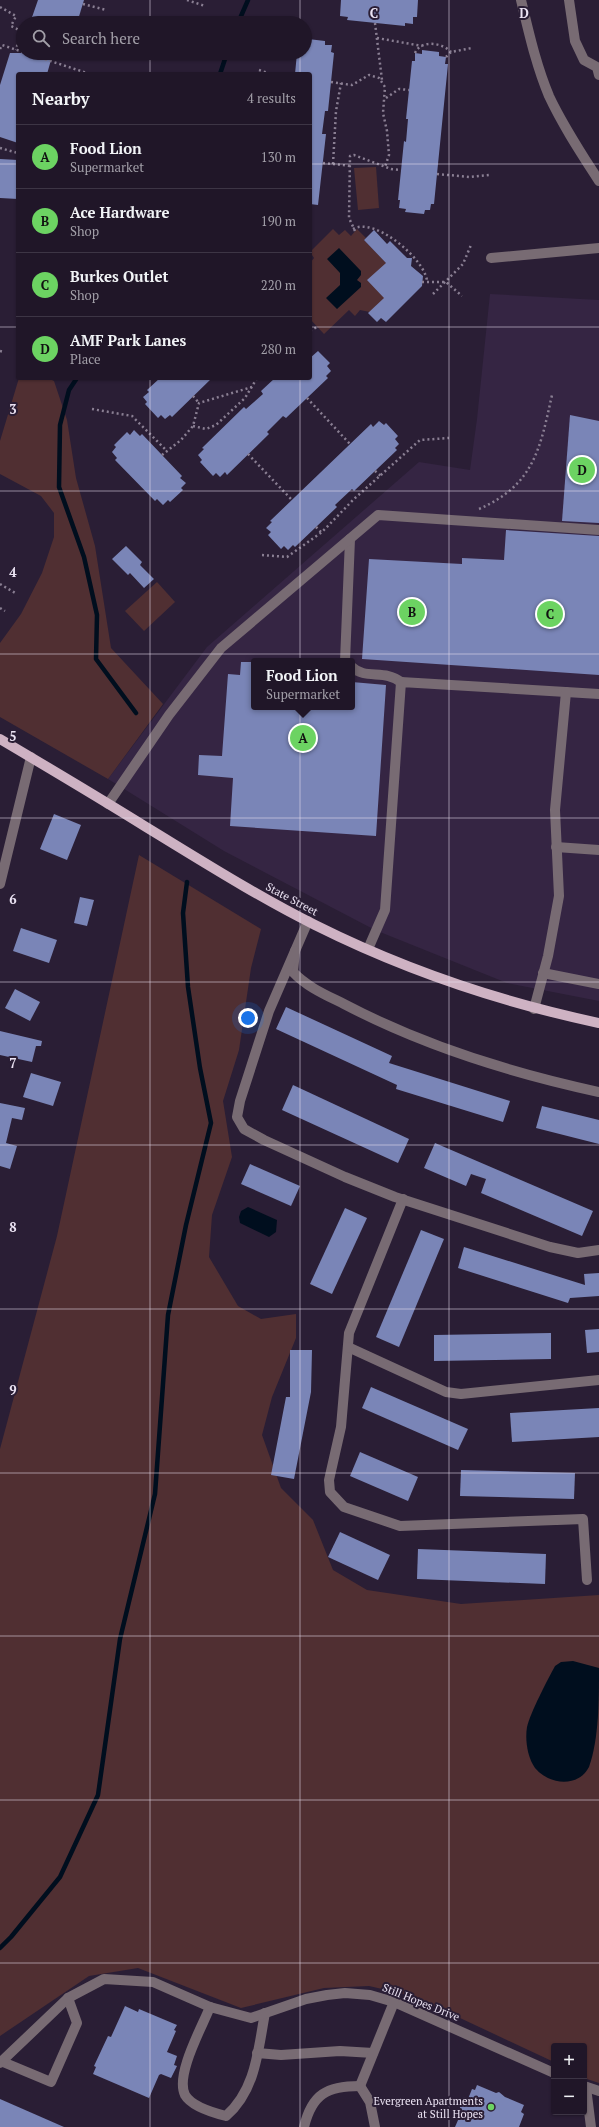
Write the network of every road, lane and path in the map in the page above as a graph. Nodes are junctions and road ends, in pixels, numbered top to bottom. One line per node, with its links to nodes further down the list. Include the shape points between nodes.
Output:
1 (187, 0): 5 (path)
2 (521, 0): 39 (street, via 533,53 550,97)
3 (569, 0): 24 (street, via 575,41 584,60 597,67)
4 (83, 4): 7 (path)
5 (205, 6)
6 (0, 7): 9 (path)
7 (106, 10)
8 (16, 16): 11 (path, via 11,26)
9 (16, 16)
10 (375, 23): 12 (path)
11 (16, 28)
12 (376, 38): 13 (path); 25 (path)
13 (422, 46): 17 (path, via 434,44); 18 (path)
14 (472, 48): 17 (path)
15 (0, 49): 16 (path, via 2,46)
16 (16, 50)
17 (451, 52): 19 (path)
18 (415, 53)
19 (446, 57)
20 (46, 60): 22 (path)
21 (259, 70): 23 (path)
22 (84, 72)
23 (264, 72)
24 (599, 75)
25 (382, 80): 27 (path, via 369,75 354,84); 29 (path)
26 (331, 82): 27 (path)
27 (341, 83): 33 (path)
28 (409, 90): 29 (path, via 399,89)
29 (385, 98): 35 (path, via 383,113 389,155)
30 (0, 148): 31 (path)
31 (16, 152)
32 (323, 163): 33 (path)
33 (333, 164): 34 (path)
34 (350, 166): 35 (path, via 352,155); 44 (path, via 349,218 354,230 362,226 373,227 398,242 425,270)
35 (385, 167): 36 (path)
36 (401, 170)
37 (437, 174): 38 (path, via 470,177)
38 (489, 175)
39 (599, 181)
40 (471, 245): 45 (path, via 462,264)
41 (599, 248): 42 (street)
42 (491, 258)
43 (422, 282): 44 (path)
44 (427, 282): 45 (path)
45 (446, 282): 46 (path); 47 (path)
46 (433, 294)
47 (462, 296)
48 (318, 327): 49 (path)
49 (312, 330)
50 (0, 351): 51 (path)
51 (4, 352)
52 (256, 380): 53 (path)
53 (252, 387): 57 (path); 59 (path, via 246,398 216,425 206,429)
54 (552, 395): 68 (path, via 542,439 521,481 499,499)
55 (193, 396): 57 (path)
56 (307, 398): 61 (path)
57 (199, 403): 59 (path)
58 (92, 409): 62 (path, via 132,416)
59 (193, 426): 62 (path, via 181,440)
60 (449, 438): 66 (path, via 420,440)
61 (350, 444)
62 (166, 451): 64 (path)
63 (248, 454): 67 (path)
64 (162, 455)
65 (375, 471): 66 (path)
66 (381, 476): 71 (path)
67 (292, 500)
68 (473, 511)
69 (316, 527): 71 (path)
70 (599, 530): 72 (street, via 378,515)
71 (322, 532): 73 (path, via 287,557)
72 (350, 539): 78 (street); 85 (street, via 220,648 169,715)
73 (262, 555)
74 (0, 584): 75 (path)
75 (16, 594)
76 (0, 608): 77 (path)
77 (5, 611)
78 (345, 658)
79 (355, 670): 80 (street, via 393,676)
80 (401, 682): 81 (street); 90 (street, via 385,910)
81 (566, 692): 82 (street); 86 (street, via 555,810)
82 (599, 694)
83 (0, 739): 84 (main road, State Street)
84 (31, 757): 85 (main road, State Street); 88 (street)
85 (108, 804): 89 (main road, State Street, via 236,882)
86 (556, 847): 87 (street); 92 (street, via 559,896)
87 (599, 850)
88 (0, 884)
89 (308, 921): 90 (main road, State Street); 91 (street)
90 (368, 949): 94 (main road, State Street, via 423,973)
91 (295, 952): 96 (street, via 293,972 302,982 365,1015 486,1064); 97 (street, via 269,1011 237,1117 244,1129 264,1140 345,1177)
92 (543, 973): 93 (street); 94 (street)
93 (599, 984)
94 (534, 1009): 95 (main road, State Street)
95 (599, 1023)
96 (599, 1092)
97 (403, 1199): 98 (street, via 550,1247 578,1253); 99 (street, via 349,1333)
98 (599, 1250)
99 (348, 1347): 100 (street, via 446,1392 461,1394); 101 (street, via 341,1427 329,1480 330,1492 344,1507 400,1526 583,1519)
100 (599, 1380)
101 (587, 1580)
102 (68, 1998): 104 (street, Still Hopes Drive, via 104,1979 139,1981 153,1982); 108 (street, Still Hopes Drive); 108 (street, via 77,2023 51,2082)
103 (394, 2002): 105 (street, Still Hopes Drive, via 370,1995 345,1993 306,1999); 107 (street); 109 (street, Still Hopes Drive)
104 (210, 2007): 105 (street, Still Hopes Drive, via 251,2018); 106 (street, via 185,2069 182,2085 186,2096 213,2113 226,2116 246,2093)
105 (265, 2013): 106 (street)
106 (257, 2053): 107 (street, via 281,2055 340,2050)
107 (373, 2053): 110 (street)
108 (1, 2063)
109 (551, 2071)
110 (360, 2086): 114 (street, via 339,2086 318,2097 308,2112); 115 (street, via 370,2102)
111 (587, 2087): 112 (street)
112 (599, 2091)
113 (587, 2100): 116 (street)
114 (304, 2127)
115 (375, 2127)
116 (591, 2127)

